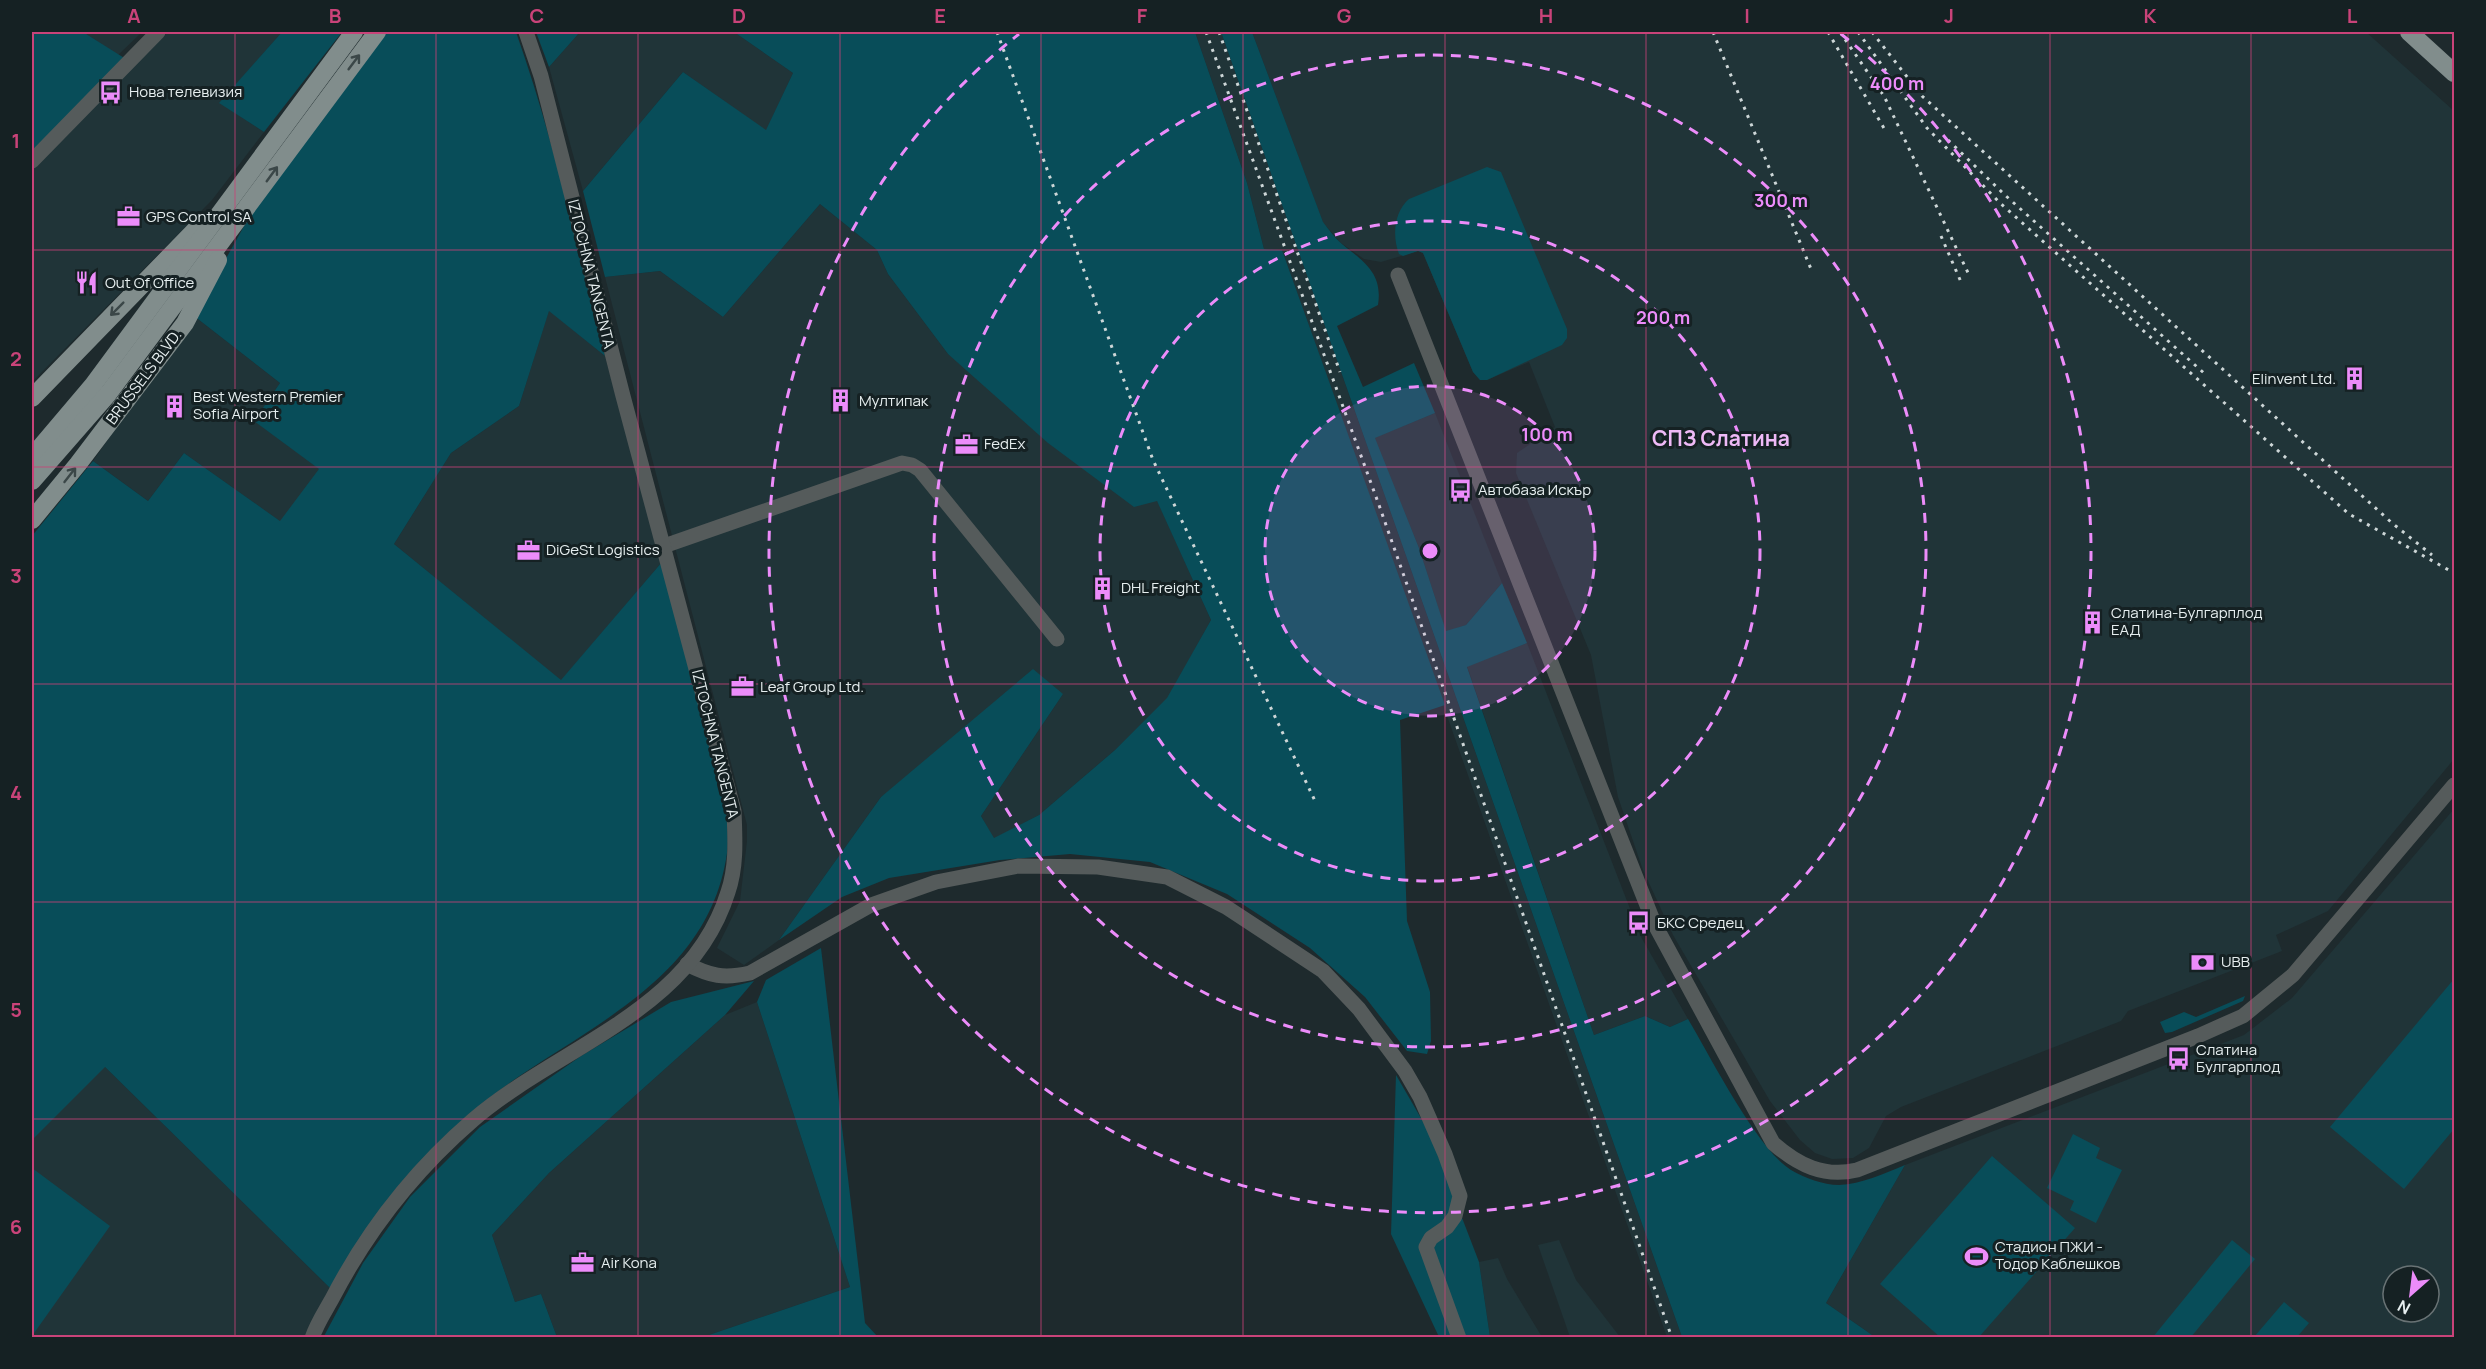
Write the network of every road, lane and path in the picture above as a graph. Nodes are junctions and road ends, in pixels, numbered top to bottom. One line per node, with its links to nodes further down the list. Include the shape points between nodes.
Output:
1 (158, 32): 8 (street)
2 (354, 32): 7 (main road, BRUSSELS BLVD.)
3 (377, 32): 7 (main road, BRUSSELS BLVD., one-way to 3)
4 (526, 32): 17 (street, IZTOCHNA TANGENTA, via 541,76)
5 (2409, 32): 6 (main road)
6 (2454, 73)
7 (324, 88): 9 (main road, BRUSSELS BLVD.); 10 (main road, BRUSSELS BLVD., one-way to 7)
8 (32, 161)
9 (234, 195): 12 (main road, BRUSSELS BLVD.); 13 (main road, BRUSSELS BLVD., one-way to 13)
10 (238, 221): 12 (main road, BRUSSELS BLVD.); 16 (main road, BRUSSELS BLVD., one-way to 10, via 185,323)
11 (1398, 274): 19 (street, via 1654,923 1773,1143 1807,1167 1842,1173 1857,1170 2243,1016 2293,975)
12 (100, 389): 14 (main road, BRUSSELS BLVD.); 15 (main road, BRUSSELS BLVD.)
13 (32, 398)
14 (32, 457)
15 (32, 481)
16 (32, 520)
17 (664, 546): 18 (street, via 902,463 912,465); 20 (street, IZTOCHNA TANGENTA, via 734,811 735,853 728,892 709,934)
18 (1057, 639)
19 (2454, 785)
20 (687, 964): 21 (street, IZTOCHNA TANGENTA, via 654,999 557,1060 473,1120 410,1183 354,1256); 22 (street, via 711,976 729,978 750,973 871,905 936,882 1018,866 1098,867 1167,877 1226,907 1323,971 1359,1009 1405,1071 1420,1097 1460,1196 1455,1216 1426,1247)
21 (312, 1338)
22 (1459, 1338)

